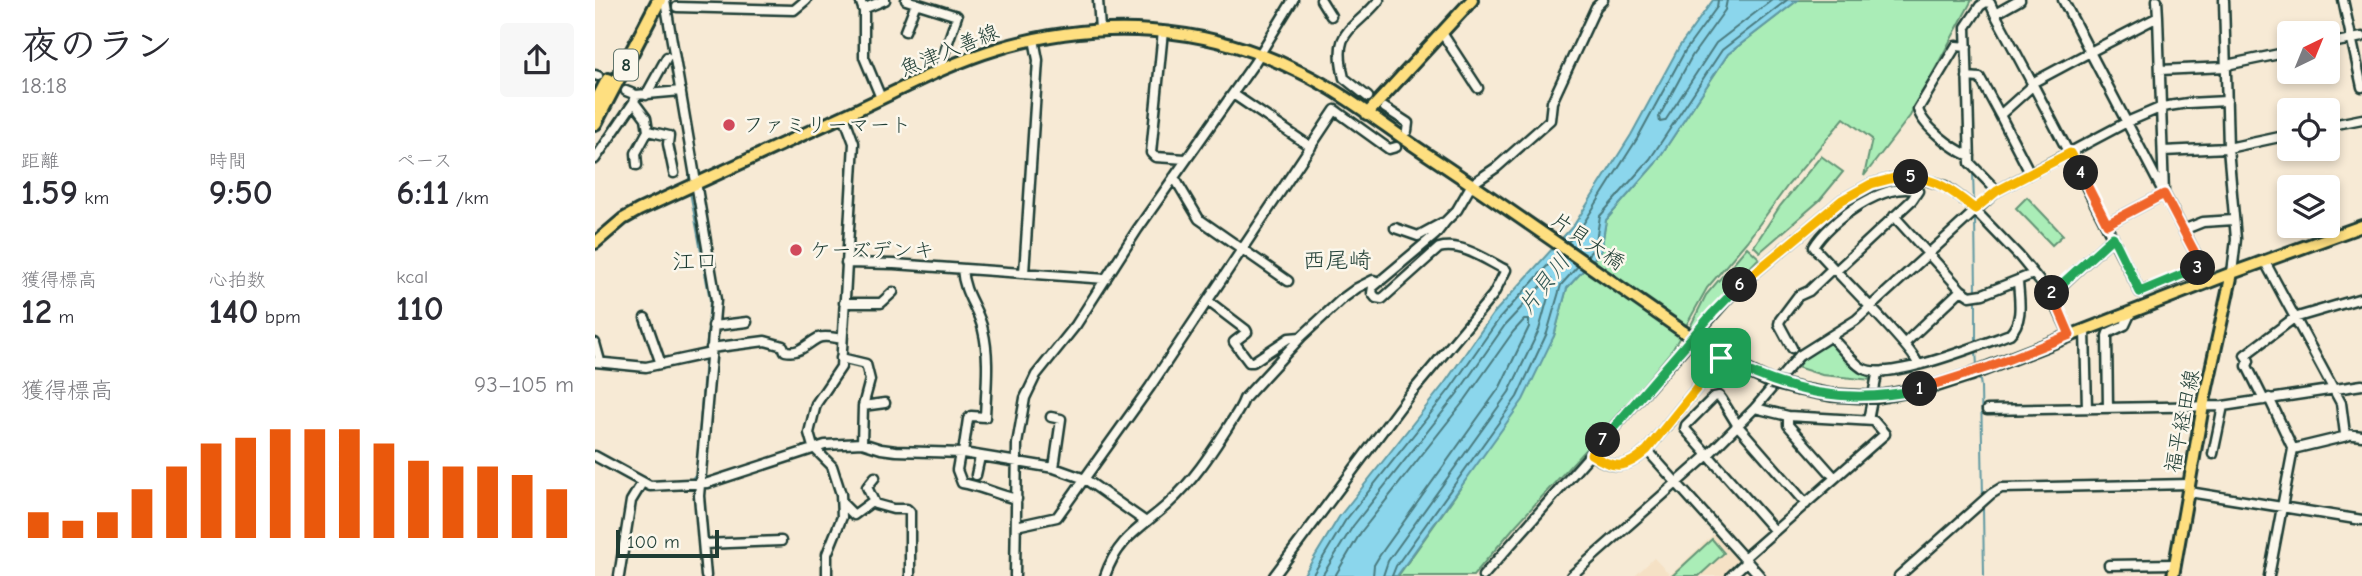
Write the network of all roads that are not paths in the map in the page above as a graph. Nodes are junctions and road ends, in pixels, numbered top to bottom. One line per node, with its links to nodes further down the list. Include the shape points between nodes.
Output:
1 (806, 0): 17 (street, via 795,10)
2 (860, 0): 18 (street)
3 (885, 0): 18 (street)
4 (1098, 0): 23 (street)
5 (1293, 0): 33 (street)
6 (1321, 0): 20 (street)
7 (1378, 0): 47 (street, via 1345,32 1340,45 1344,78)
8 (1472, 0): 26 (main road)
9 (1603, 0): 79 (street, via 1552,102 1550,120)
10 (2020, 0): 19 (street)
11 (2063, 0): 32 (street)
12 (2157, 0): 21 (street)
13 (2224, 0): 36 (street)
14 (2343, 0): 29 (street)
15 (911, 1): 24 (street); 37 (street, via 957,16)
16 (656, 2): 22 (street); 51 (highway, 8); 59 (highway, 8)
17 (679, 3): 22 (street)
18 (863, 9): 48 (street, via 864,57)
19 (1995, 14): 31 (street, via 1990,3 1980,6 1966,27); 40 (street)
20 (1331, 16)
21 (2158, 17): 32 (street); 38 (street)
22 (669, 19): 44 (street)
23 (1100, 29): 25 (main road, 魚津入善線); 28 (main road, 魚津入善線)
24 (905, 31)
25 (1163, 31): 33 (main road, 魚津入善線); 73 (street, via 1151,153)
26 (1442, 33): 42 (street); 54 (main road)
27 (2362, 37): 29 (street)
28 (1034, 39): 37 (main road, 魚津入善線); 98 (street, via 1038,60)
29 (2351, 39): 30 (street); 41 (street)
30 (2340, 41)
31 (1967, 47): 39 (street); 71 (street, via 1956,46 1918,109 1920,118 1957,151)
32 (2089, 52): 40 (street); 58 (street)
33 (1259, 53): 46 (street); 54 (main road, 魚津入善線, via 1302,72)
34 (2277, 54): 36 (street)
35 (667, 57): 45 (street)
36 (2226, 67): 38 (street); 50 (street)
37 (938, 71): 48 (main road, 魚津入善線)
38 (2160, 71): 52 (street)
39 (1967, 77): 55 (street, via 1980,78); 71 (street)
40 (2032, 83): 55 (street); 70 (street)
41 (2362, 87)
42 (1478, 88)
43 (626, 91): 49 (street)
44 (681, 92): 45 (street); 63 (street)
45 (646, 94): 49 (street)
46 (1233, 94): 67 (street); 73 (street)
47 (1368, 97)
48 (881, 98): 56 (main road, 魚津入善線)
49 (635, 99): 61 (street); 72 (street)
50 (2227, 101): 52 (street); 68 (street)
51 (595, 105)
52 (2162, 107): 58 (street); 69 (street)
53 (1385, 108): 62 (street, via 1408,123)
54 (1367, 114): 79 (main road, 魚津入善線)
55 (2000, 115): 76 (street)
56 (844, 116): 78 (main road, 魚津入善線); 95 (street, via 854,143)
57 (2362, 119): 60 (street)
58 (2127, 122): 70 (street); 81 (street)
59 (595, 123)
60 (2340, 123)
61 (648, 131): 64 (street); 74 (street, via 636,153)
62 (1407, 131)
63 (688, 134): 64 (street); 78 (street)
64 (669, 136): 75 (street)
65 (2277, 138): 68 (street)
66 (1396, 146): 67 (street, via 1389,149 1335,110)
67 (1311, 147): 92 (street)
68 (2228, 148): 69 (street); 84 (street)
69 (2163, 151): 81 (street)
70 (2070, 153): 76 (street); 86 (street)
71 (1970, 156): 80 (street, via 1970,163)
72 (595, 159)
73 (1186, 159): 77 (street)
74 (637, 165)
75 (674, 173)
76 (2030, 173): 80 (street)
77 (1174, 177): 92 (street, via 1199,219); 101 (street)
78 (697, 183): 91 (main road, 魚津入善線, via 623,219); 116 (street, via 716,300)
79 (1476, 187): 85 (street); 127 (main road, 片貝大橋, bridge)
80 (1997, 191): 82 (street)
81 (2164, 194): 86 (street); 89 (street)
82 (1975, 209): 93 (street); 100 (street); 154 (street, via 1945,186 1920,178 1898,177 1871,184 1842,200 1739,286)
83 (1895, 216): 93 (street); 97 (street); 97 (street, via 1918,191 1910,188 1877,194 1821,236 1814,247)
84 (2234, 220): 89 (street, via 2203,222); 99 (street)
85 (1445, 222): 88 (street, via 1418,236); 104 (street, via 1436,235)
86 (2107, 224): 90 (street)
87 (2362, 226): 94 (main road)
88 (1395, 228)
89 (2183, 230): 90 (street, via 2202,266 2140,292)
90 (2113, 237): 107 (street)
91 (595, 243)
92 (1242, 250): 102 (street); 109 (street)
93 (1928, 253): 105 (street); 111 (street)
94 (2265, 261): 99 (main road); 114 (street)
95 (846, 263): 96 (street); 110 (street)
96 (962, 269): 98 (street); 153 (street, via 963,285 983,330 987,373 985,417 968,419)
97 (1835, 270): 111 (street); 124 (street, via 1798,296 1780,320)
98 (1024, 273): 101 (street)
99 (2232, 273): 112 (main road); 137 (main road, 福平経田線)
100 (2033, 274): 103 (street); 107 (street)
101 (1105, 279): 159 (street, via 1036,375 1025,398)
102 (1288, 281)
103 (2018, 281): 105 (street, via 1983,294 1970,296); 130 (street, via 2019,319 2010,334)
104 (1379, 282): 119 (street, via 1373,280 1357,288); 189 (street, via 1372,293 1382,299 1439,248 1447,246 1506,270 1493,296 1407,398)
105 (1961, 290): 123 (street)
106 (893, 292): 110 (street, via 881,303)
107 (2051, 295): 118 (street)
108 (2362, 298): 114 (street)
109 (1207, 301): 119 (street, via 1246,330 1234,342 1249,362 1289,338); 164 (street)
110 (844, 303): 121 (street)
111 (1869, 307): 120 (street); 123 (street)
112 (2131, 311): 117 (main road); 141 (street, via 2125,325 2106,335)
113 (645, 318): 129 (street)
114 (2294, 318): 133 (street); 134 (street, via 2245,355)
115 (747, 322): 116 (street)
116 (713, 326): 125 (street)
117 (2085, 330): 118 (main road); 140 (street)
118 (2070, 335): 127 (main road, bridge, via 1935,386 1873,397 1831,395 1771,382)
119 (1301, 337): 175 (street, via 1244,399 1209,459 1170,503)
120 (1831, 337): 131 (street, via 1862,368); 139 (street, via 1799,356)
121 (842, 339): 125 (street, via 819,338 792,352 765,341); 126 (street)
122 (595, 343): 128 (street)
123 (1905, 343): 130 (street)
124 (1792, 348)
125 (711, 351): 129 (street); 167 (street)
126 (841, 358): 136 (street, via 866,363 870,380); 150 (street, via 838,373 816,404 809,433)
127 (1721, 358): 152 (street)
128 (597, 361): 129 (street, via 646,367)
129 (661, 364)
130 (1918, 365): 131 (street)
131 (1884, 371): 145 (street, via 1877,375)
132 (2362, 385): 133 (street)
133 (2333, 388): 134 (street); 147 (street)
134 (2266, 399): 138 (street); 151 (street)
135 (885, 403): 136 (street)
136 (863, 406): 149 (street)
137 (2203, 406): 138 (street); 141 (street); 168 (main road, 福平経田線)
138 (2223, 406): 155 (street)
139 (1755, 408): 143 (street); 146 (street)
140 (2087, 408): 141 (street); 142 (street)
141 (2108, 408)
142 (1987, 410)
143 (1788, 416): 145 (street); 163 (street, via 1788,425)
144 (1051, 417): 160 (street, via 1061,419)
145 (1868, 420): 163 (street, via 1885,434)
146 (1738, 426): 156 (street); 156 (street, via 1722,400 1714,397 1685,429); 172 (street)
147 (2347, 436): 148 (street); 151 (street)
148 (2362, 436)
149 (862, 443): 150 (street); 153 (street, via 888,450)
150 (813, 447): 167 (street); 171 (street, via 832,466)
151 (2293, 449): 173 (street)
152 (1647, 450): 154 (street, via 1622,466 1604,464); 165 (street)
153 (962, 453): 158 (street); 169 (street, via 957,470 962,483)
154 (1591, 454): 190 (street)
155 (2213, 454)
156 (1708, 455): 165 (street); 177 (street)
157 (595, 456): 166 (street)
158 (980, 457): 159 (street); 161 (street)
159 (1016, 462): 160 (street); 169 (street)
160 (1054, 468): 164 (street)
161 (976, 475)
162 (874, 477): 170 (street, via 867,487)
163 (1835, 478): 172 (street)
164 (1085, 479): 175 (street); 176 (street, via 1057,516)
165 (1678, 482): 180 (street); 191 (street)
166 (642, 483): 167 (street); 183 (street, via 631,501)
167 (700, 484): 179 (street)
168 (2189, 488): 173 (street); 181 (main road, 福平経田線); 194 (street, via 2001,488)
169 (1017, 499): 176 (street)
170 (873, 501): 171 (street, via 854,515); 186 (street, via 910,512)
171 (842, 503): 185 (street, via 842,517 827,554)
172 (1806, 504): 177 (street)
173 (2281, 507): 174 (street); 196 (street)
174 (2362, 520)
175 (1146, 522): 188 (street, via 1121,543)
176 (1016, 526): 187 (street)
177 (1775, 531): 180 (street)
178 (781, 541): 179 (street)
179 (704, 544): 184 (street)
180 (1746, 560): 192 (street); 193 (street)
181 (2175, 564): 182 (street); 195 (main road, 福平経田線)
182 (2109, 565)
183 (619, 576)
184 (706, 576)
185 (827, 576)
186 (911, 576)
187 (1015, 576)
188 (1105, 576)
189 (1274, 576)
190 (1483, 576)
191 (1571, 576)
192 (1731, 576)
193 (1761, 576)
194 (1899, 576)
195 (2172, 576)
196 (2269, 576)

